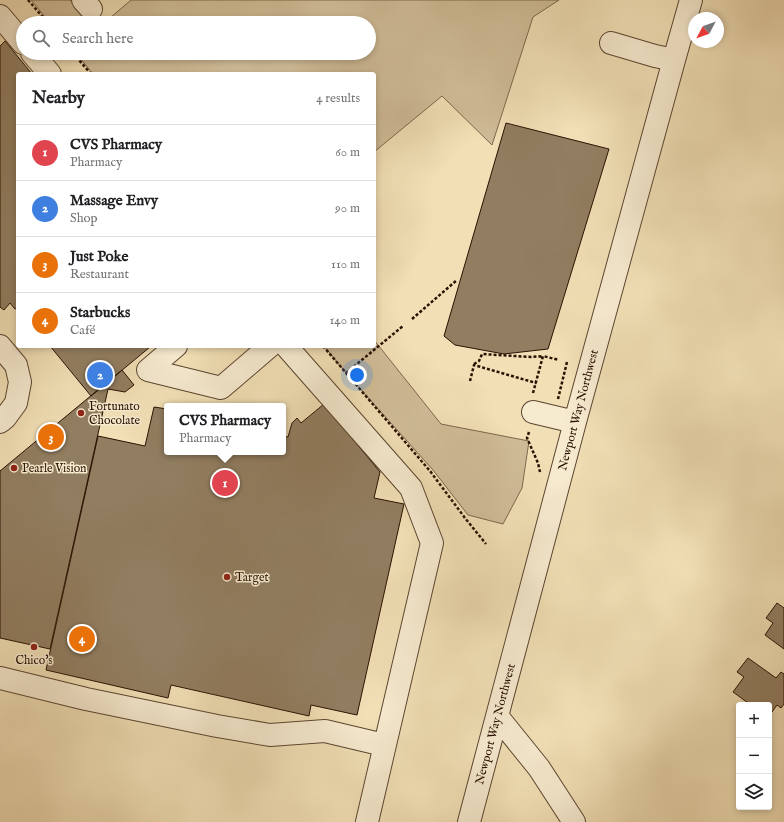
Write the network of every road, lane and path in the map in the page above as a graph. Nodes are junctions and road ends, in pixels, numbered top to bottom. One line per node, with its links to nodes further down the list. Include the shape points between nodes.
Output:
1 (28, 0): 4 (path)
2 (691, 0): 9 (street, Newport Way Northwest)
3 (0, 16): 5 (street)
4 (42, 16)
5 (16, 35)
6 (611, 43): 9 (street)
7 (38, 60): 10 (street)
8 (79, 60): 11 (path)
9 (674, 60): 29 (street, Newport Way Northwest)
10 (48, 72)
11 (89, 72)
12 (458, 280): 13 (path)
13 (412, 319)
14 (403, 326): 24 (path)
15 (0, 346): 28 (street, via 16,365 20,382 16,402)
16 (174, 348): 17 (street, via 148,370 221,388)
17 (268, 348)
18 (288, 348): 34 (street, via 411,488 432,543)
19 (325, 348): 24 (path)
20 (543, 356): 21 (path); 23 (path, via 482,354); 26 (path)
21 (559, 360)
22 (567, 362): 27 (path)
23 (474, 365): 25 (path); 26 (path)
24 (346, 373): 31 (path, via 430,471)
25 (470, 381)
26 (536, 383): 27 (path)
27 (537, 414): 29 (street); 30 (path, via 527,438)
28 (0, 422)
29 (575, 422): 33 (street, Newport Way Northwest)
30 (542, 478)
31 (486, 544)
32 (0, 678): 34 (street, via 217,726 270,735 325,731)
33 (497, 716): 36 (street, Newport Way Northwest); 37 (street, via 538,768)
34 (384, 745): 35 (street)
35 (367, 822)
36 (469, 822)
37 (574, 822)

